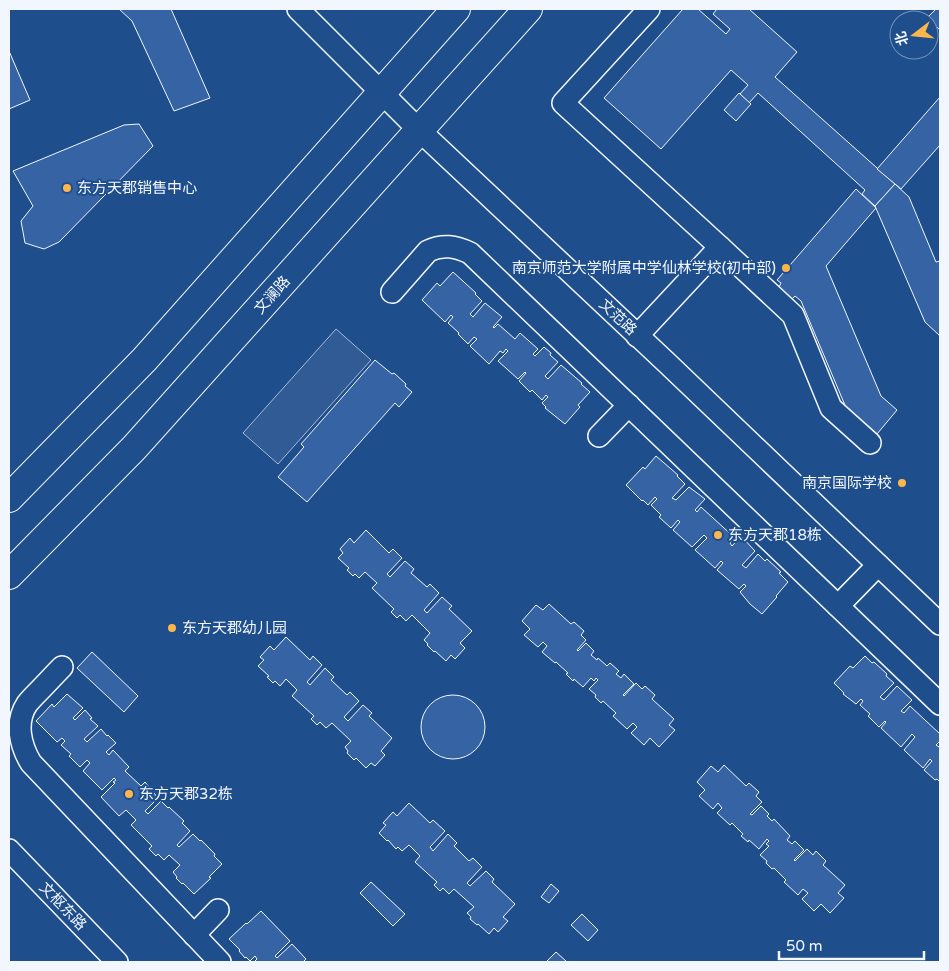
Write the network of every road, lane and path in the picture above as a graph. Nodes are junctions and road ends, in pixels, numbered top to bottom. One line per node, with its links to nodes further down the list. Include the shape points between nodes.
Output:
1 (298, 9): 5 (street, 文范路)
2 (456, 9): 5 (main road)
3 (528, 9): 6 (main road, 文澜路)
4 (649, 9): 7 (street, via 563,103)
5 (383, 92): 6 (street, 文范路); 13 (main road, via 144,360)
6 (419, 130): 9 (street, 文范路); 15 (main road, 文澜路, via 141,441)
7 (720, 248): 9 (street); 12 (street, via 793,315 831,408)
8 (392, 292): 10 (street, via 428,251 445,246 462,249 477,259)
9 (638, 336): 14 (street, 文范路)
10 (628, 404): 11 (street); 16 (street)
11 (599, 436)
12 (870, 443)
13 (9, 498)
14 (878, 565): 16 (street); 17 (street, 文范路)
15 (9, 575)
16 (838, 606): 19 (street)
17 (940, 624)
18 (62, 667): 22 (street, via 27,703 23,712 20,732 25,754)
19 (940, 704)
20 (9, 850): 23 (street, 文枢东路)
21 (218, 910): 22 (street)
22 (194, 935): 24 (street)
23 (117, 962)
24 (220, 962)

